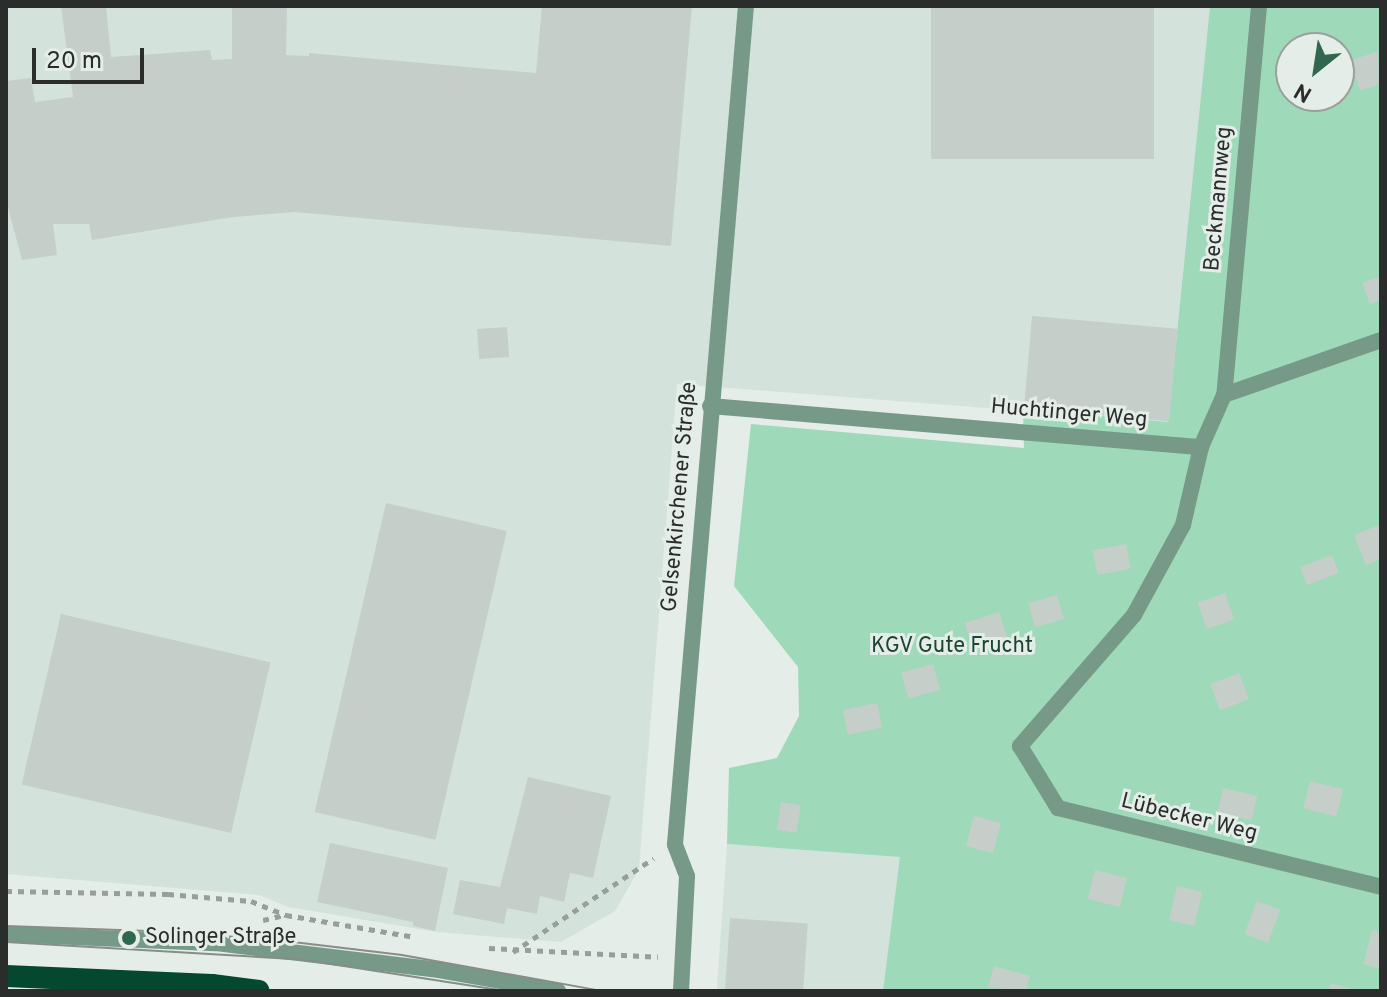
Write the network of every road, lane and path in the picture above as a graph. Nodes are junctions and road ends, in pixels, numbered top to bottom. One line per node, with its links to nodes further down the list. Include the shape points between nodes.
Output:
1 (746, 6): 5 (street, Gelsenkirchener Straße)
2 (1259, 6): 4 (street, Beckmannweg)
3 (1381, 340): 4 (street)
4 (1224, 395): 6 (street)
5 (710, 406): 6 (street, Huchtinger Weg); 7 (street, Gelsenkirchener Straße)
6 (1201, 447): 8 (street, Lübecker Weg, via 1183,525 1134,615 1020,746 1058,808)
7 (675, 844): 13 (path); 14 (street, Gelsenkirchener Straße, via 687,876)
8 (1381, 887)
9 (6, 891): 11 (path, via 251,901 286,915)
10 (6, 934): 17 (street, via 216,943 439,970)
11 (430, 939)
12 (485, 948): 13 (path)
13 (513, 952): 14 (path)
14 (683, 958): 18 (street, Gelsenkirchener Straße)
15 (6, 976): 16 (highway)
16 (259, 991)
17 (558, 991)
18 (681, 991)

